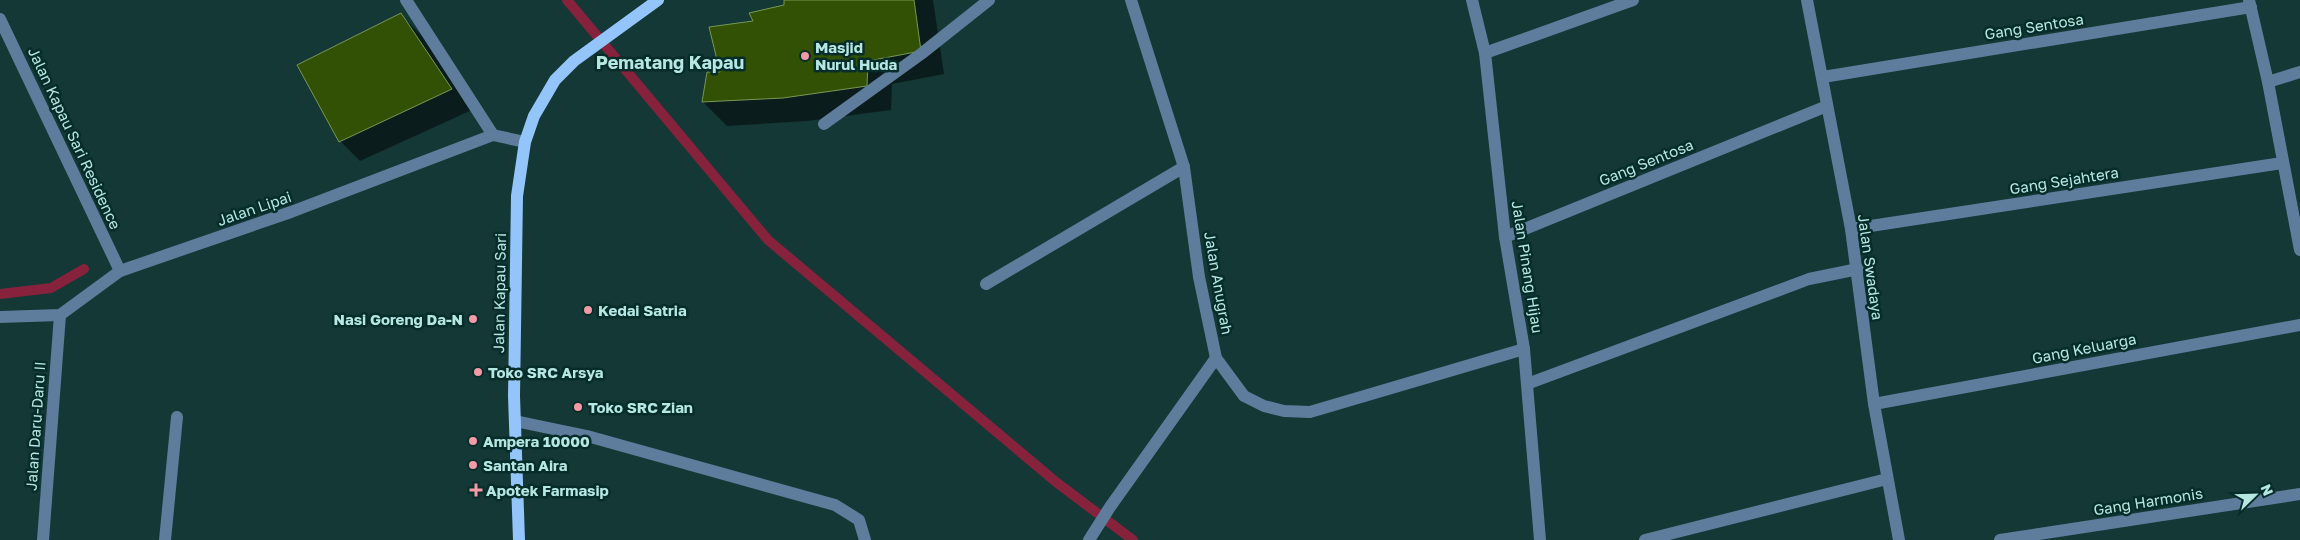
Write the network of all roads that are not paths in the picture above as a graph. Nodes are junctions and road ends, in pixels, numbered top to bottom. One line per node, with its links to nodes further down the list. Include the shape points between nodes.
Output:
1 (406, 0): 16 (street)
2 (658, 0): 17 (main road, Jalan Kapau Sari, via 574,61 555,80)
3 (989, 0): 15 (street)
4 (1131, 0): 19 (street, Jalan Anugrah)
5 (1472, 0): 10 (street, Jalan Pinang Hijau)
6 (1633, 0): 10 (street)
7 (1807, 0): 12 (street, Jalan Swadaya)
8 (2250, 4): 12 (street, Gang Sentosa); 13 (street)
9 (0, 20): 24 (street, Jalan Kapau Sari Residence)
10 (1485, 52): 21 (street, Jalan Pinang Hijau)
11 (2300, 72): 13 (street)
12 (1823, 77): 14 (street, Jalan Swadaya)
13 (2268, 82): 18 (street)
14 (1827, 106): 20 (street, Jalan Swadaya); 21 (street, Gang Sentosa)
15 (824, 124)
16 (493, 135): 17 (street); 24 (street, Jalan Lipai, via 291,212)
17 (525, 142): 34 (main road, Jalan Kapau Sari, via 517,196)
18 (2282, 163): 20 (street, Gang Sejahtera); 22 (street)
19 (1184, 167): 25 (street); 30 (street, Jalan Anugrah, via 1199,277)
20 (1851, 229): 23 (street, Jalan Swadaya)
21 (1505, 237): 29 (street, Jalan Pinang Hijau)
22 (2300, 250)
23 (1858, 269): 31 (street, via 1809,279); 32 (street, Jalan Swadaya)
24 (120, 271): 26 (street, Jalan Lipai)
25 (986, 284)
26 (60, 315): 27 (street); 37 (street, Jalan Daru-Daru II)
27 (0, 317)
28 (2300, 325): 32 (street, Gang Keluarga)
29 (1524, 349): 30 (street, via 1310,412 1284,411 1244,396); 31 (street, Jalan Pinang Hijau)
30 (1216, 358): 41 (street, Jalan Anugrah)
31 (1527, 384): 42 (street, Jalan Pinang Hijau)
32 (1874, 404): 35 (street, Jalan Swadaya)
33 (177, 417): 38 (street)
34 (515, 421): 39 (main road, Jalan Kapau Sari); 40 (street, via 586,436 835,505 859,520)
35 (1887, 479): 43 (street); 44 (street, Jalan Swadaya)
36 (2300, 494): 45 (street, Gang Harmonis)
37 (43, 540)
38 (166, 540)
39 (519, 540)
40 (865, 540)
41 (1088, 540)
42 (1540, 540)
43 (1645, 540)
44 (1899, 540)
45 (2000, 540)

